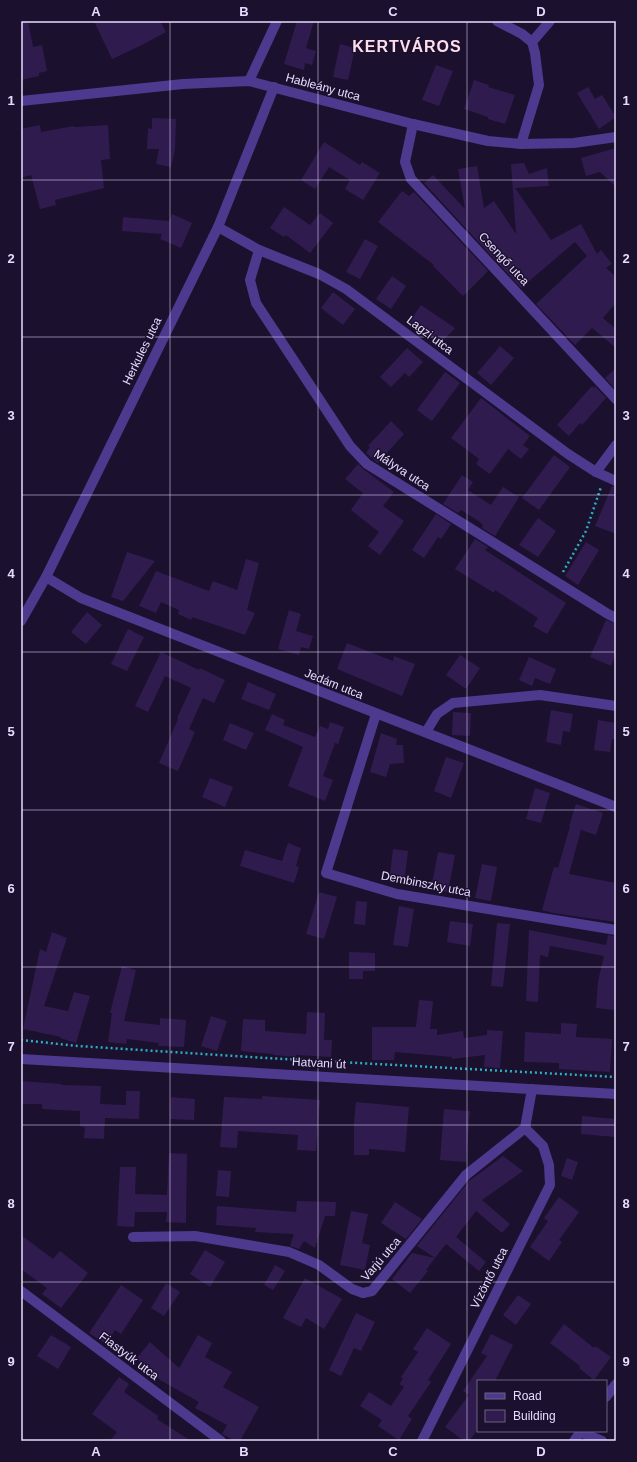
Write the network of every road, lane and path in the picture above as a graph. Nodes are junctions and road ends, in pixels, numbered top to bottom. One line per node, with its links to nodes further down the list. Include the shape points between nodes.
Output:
1 (277, 21): 5 (street)
2 (497, 21): 4 (street)
3 (550, 21): 4 (street)
4 (532, 42): 10 (street, via 539,85)
5 (249, 81): 6 (street, Hableány utca); 7 (street, Hableány utca, via 183,84)
6 (274, 87): 8 (street, Hableány utca); 11 (street, Herkules utca)
7 (21, 101)
8 (413, 124): 10 (street, Hableány utca, via 488,141); 13 (street, Csengő utca, via 406,162 411,179)
9 (616, 137): 10 (street, Hableány utca, via 574,143)
10 (521, 144)
11 (218, 228): 12 (street, Lagzi utca); 17 (street, Herkules utca)
12 (259, 250): 15 (street, Lagzi utca, via 319,274 346,289 568,454); 18 (street, Mályva utca, via 250,280 256,303 350,446 367,464)
13 (616, 399)
14 (616, 445): 15 (street)
15 (601, 474): 16 (street, Lagzi utca); 18 (path, via 586,530)
16 (616, 480)
17 (46, 577): 20 (street, Herkules utca); 22 (street, Jedám utca, via 82,598)
18 (557, 583): 19 (street, Mályva utca)
19 (616, 618)
20 (21, 621)
21 (616, 706): 23 (street, via 540,695 453,703 437,714)
22 (376, 714): 23 (street, Jedám utca); 25 (street, Dembinszky utca, via 326,873 397,894)
23 (426, 732): 24 (street, Jedám utca)
24 (616, 808)
25 (616, 930)
26 (21, 1040): 28 (path, via 266,1058)
27 (21, 1059): 29 (street, Hatvani út)
28 (616, 1077)
29 (532, 1089): 30 (street, Hatvani út); 31 (street)
30 (616, 1094)
31 (525, 1128): 32 (street, Varjú utca, via 466,1175 372,1291 363,1293 352,1289 320,1265 289,1252 195,1236); 38 (street, Vízöntő utca, via 543,1146 549,1165 550,1185)
32 (133, 1236)
33 (21, 1291): 37 (street, Fiastyúk utca)
34 (616, 1384): 35 (street)
35 (607, 1396)
36 (580, 1432): 39 (street); 40 (street)
37 (221, 1441)
38 (422, 1441)
39 (574, 1441)
40 (602, 1441)

